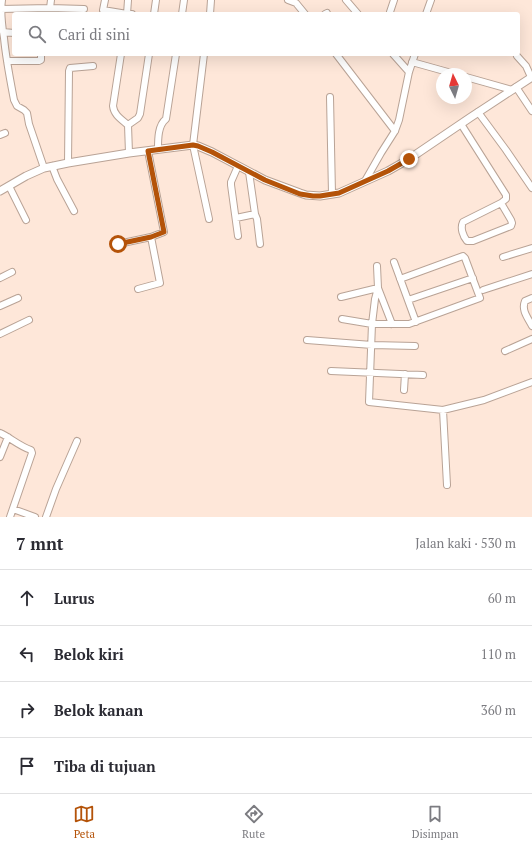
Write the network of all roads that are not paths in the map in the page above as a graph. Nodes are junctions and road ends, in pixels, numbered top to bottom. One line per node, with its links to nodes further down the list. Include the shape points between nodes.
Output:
1 (2, 0): 14 (street)
2 (51, 0): 13 (street)
3 (105, 0): 16 (street)
4 (128, 0): 17 (street)
5 (156, 0): 18 (street)
6 (184, 0): 19 (street)
7 (211, 0): 20 (street)
8 (288, 0): 12 (street)
9 (346, 0): 22 (street)
10 (394, 0): 23 (street)
11 (429, 1): 24 (street)
12 (298, 2): 21 (street)
13 (50, 8): 14 (street); 15 (street)
14 (0, 9): 25 (street)
15 (84, 9)
16 (103, 12)
17 (127, 12)
18 (154, 12)
19 (182, 12)
20 (210, 12)
21 (304, 12)
22 (356, 12)
23 (390, 12)
24 (426, 12)
25 (3, 32): 26 (street); 36 (street)
26 (12, 33)
27 (41, 56): 36 (street, via 39,61)
28 (121, 56): 48 (street, via 113,109)
29 (149, 56): 48 (street, via 140,114)
30 (176, 56): 51 (street, via 166,119 162,122 158,137)
31 (204, 56): 50 (street)
32 (338, 56): 49 (street)
33 (396, 56): 40 (street)
34 (414, 56): 37 (street)
35 (517, 56): 41 (street)
36 (7, 61): 57 (street, via 14,100 27,113)
37 (412, 62): 39 (street); 40 (street)
38 (93, 66): 54 (street, via 70,68 68,71)
39 (436, 69)
40 (409, 72): 49 (street)
41 (532, 77): 43 (street)
42 (472, 78): 43 (street)
43 (514, 88): 45 (street); 46 (street)
44 (330, 97): 63 (street)
45 (532, 111)
46 (478, 112): 47 (street); 61 (street)
47 (461, 124): 59 (street, via 409,159); 64 (street, via 505,193 506,197)
48 (128, 125): 53 (street)
49 (395, 131): 59 (street)
50 (193, 145): 51 (street); 56 (street); 68 (street)
51 (158, 149): 52 (street)
52 (148, 151): 53 (street); 71 (street, via 164,232)
53 (129, 153): 54 (street)
54 (68, 163): 55 (street)
55 (52, 166): 57 (street); 65 (street)
56 (238, 166): 58 (street); 67 (street, via 231,182)
57 (44, 168): 60 (street)
58 (249, 172): 63 (street, via 300,194); 66 (street)
59 (365, 181): 63 (street)
60 (9, 186): 62 (street); 69 (street)
61 (532, 188)
62 (0, 191)
63 (332, 194)
64 (501, 203): 64 (street, via 463,222 462,230 468,241 511,226 511,220)
65 (74, 211)
66 (255, 214): 67 (street); 73 (street)
67 (236, 218): 70 (street)
68 (209, 219)
69 (26, 220)
70 (238, 236)
71 (151, 237): 72 (street); 84 (street, via 163,282)
72 (118, 244)
73 (260, 244)
74 (532, 248): 75 (street)
75 (503, 257)
76 (394, 262): 82 (street)
77 (377, 266): 83 (street)
78 (12, 272): 80 (street)
79 (532, 274): 85 (street)
80 (0, 278)
81 (473, 278): 82 (street, via 463,256); 89 (street); 93 (street, via 480,298)
82 (400, 279): 89 (street)
83 (378, 288): 86 (street); 94 (street); 95 (street)
84 (138, 289)
85 (483, 290)
86 (341, 297)
87 (18, 298): 90 (street)
88 (532, 298): 96 (street, via 525,301 523,306)
89 (408, 300): 93 (street)
90 (0, 306)
91 (342, 319): 94 (street)
92 (29, 320): 97 (street)
93 (416, 322): 95 (street)
94 (372, 324): 95 (street); 100 (street)
95 (392, 324)
96 (532, 326)
97 (0, 334)
98 (532, 339): 102 (street)
99 (307, 340): 100 (street)
100 (372, 345): 101 (street); 104 (street)
101 (415, 346)
102 (506, 351)
103 (331, 371): 104 (street)
104 (370, 372): 105 (street); 109 (street, via 368,402)
105 (405, 374): 106 (street); 108 (street)
106 (423, 375)
107 (532, 382): 109 (street, via 484,400)
108 (404, 390)
109 (443, 410): 114 (street)
110 (0, 433): 111 (street)
111 (8, 437): 113 (street); 115 (street, via 32,453)
112 (77, 440): 118 (street)
113 (0, 457)
114 (447, 485)
115 (12, 509): 116 (street); 117 (street)
116 (10, 517)
117 (35, 517)
118 (46, 517)

